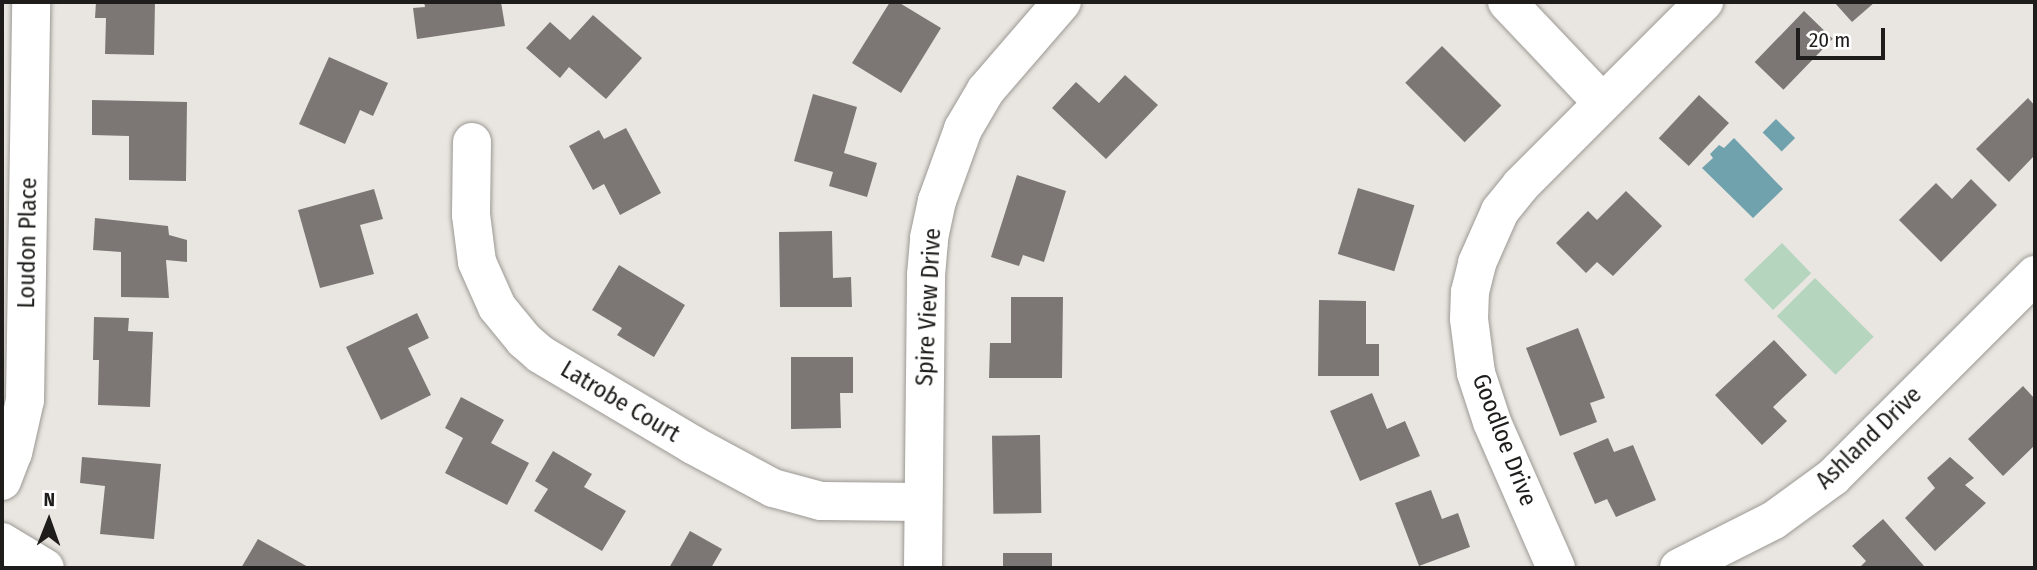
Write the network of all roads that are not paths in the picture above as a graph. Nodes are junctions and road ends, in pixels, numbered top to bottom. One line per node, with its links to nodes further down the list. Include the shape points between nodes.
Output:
1 (31, 2): 8 (street, Loudon Place, via 25,400)
2 (1062, 2): 9 (street, Spire View Drive, via 986,90 963,129 937,201 926,275)
3 (1507, 2): 5 (street)
4 (1704, 2): 5 (street, Goodloe Drive)
5 (1602, 102): 13 (street, Goodloe Drive, via 1500,211 1477,263 1470,292 1470,346 1476,373 1492,422)
6 (472, 142): 9 (street, Latrobe Court, via 471,215 477,262 497,307 540,354 773,488 821,501)
7 (2035, 275): 14 (street, Ashland Drive, via 1833,477 1774,520)
8 (2, 481)
9 (923, 502): 12 (street, Spire View Drive)
10 (2, 542): 11 (street)
11 (45, 568)
12 (923, 568)
13 (1556, 568)
14 (1679, 568)

